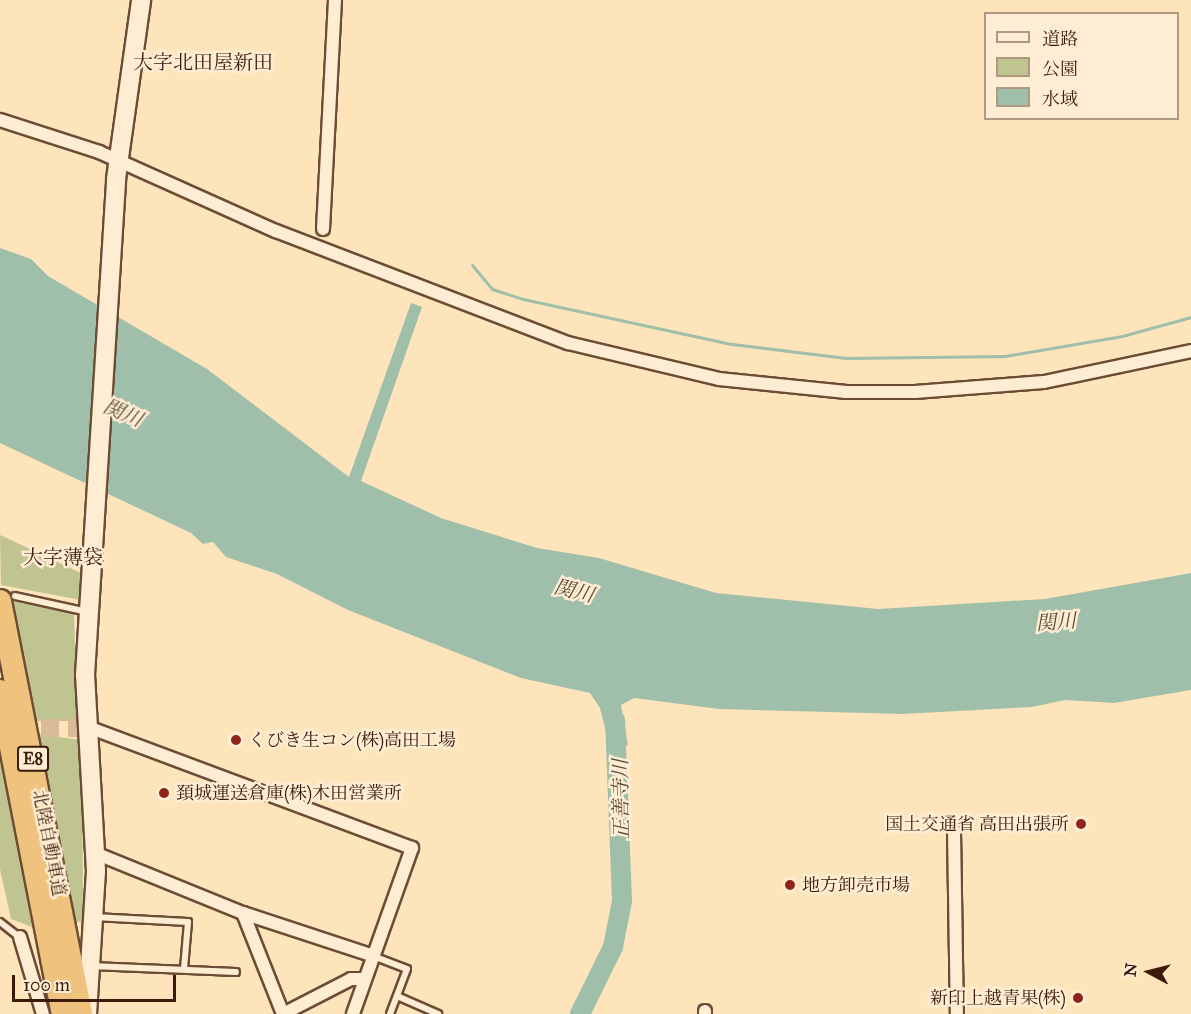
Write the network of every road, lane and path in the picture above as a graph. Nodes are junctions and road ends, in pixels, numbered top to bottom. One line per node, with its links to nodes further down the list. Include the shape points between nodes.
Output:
1 (141, 0): 4 (street)
2 (335, 0): 5 (street)
3 (0, 120): 4 (street)
4 (118, 160): 6 (street, via 276,231 568,343 719,379 846,393 942,390 1044,382); 8 (street)
5 (323, 229)
6 (1191, 351)
7 (8, 599): 8 (lane); 15 (highway, 北陸自動車道 / E8)
8 (89, 612): 10 (street)
9 (0, 692): 15 (highway, 北陸自動車道 / E8)
10 (83, 728): 12 (street); 18 (street, via 412,848)
11 (954, 831): 32 (street)
12 (95, 853): 13 (street); 14 (street)
13 (243, 913): 18 (street); 28 (street)
14 (94, 917): 19 (street); 20 (lane, via 188,922)
15 (55, 919): 25 (highway, 北陸自動車道 / E8); 26 (highway, 北陸自動車道 / E8)
16 (0, 922): 17 (lane)
17 (20, 937): 24 (street)
18 (371, 955): 22 (street); 23 (lane, via 406,969)
19 (90, 966): 20 (lane); 27 (street)
20 (184, 969): 21 (lane)
21 (236, 972)
22 (363, 979): 28 (street, via 351,979); 29 (street)
23 (397, 996): 30 (lane); 31 (lane)
24 (43, 1014)
25 (63, 1014)
26 (81, 1014)
27 (87, 1014)
28 (283, 1014)
29 (353, 1014)
30 (390, 1014)
31 (438, 1014)
32 (957, 1014)

